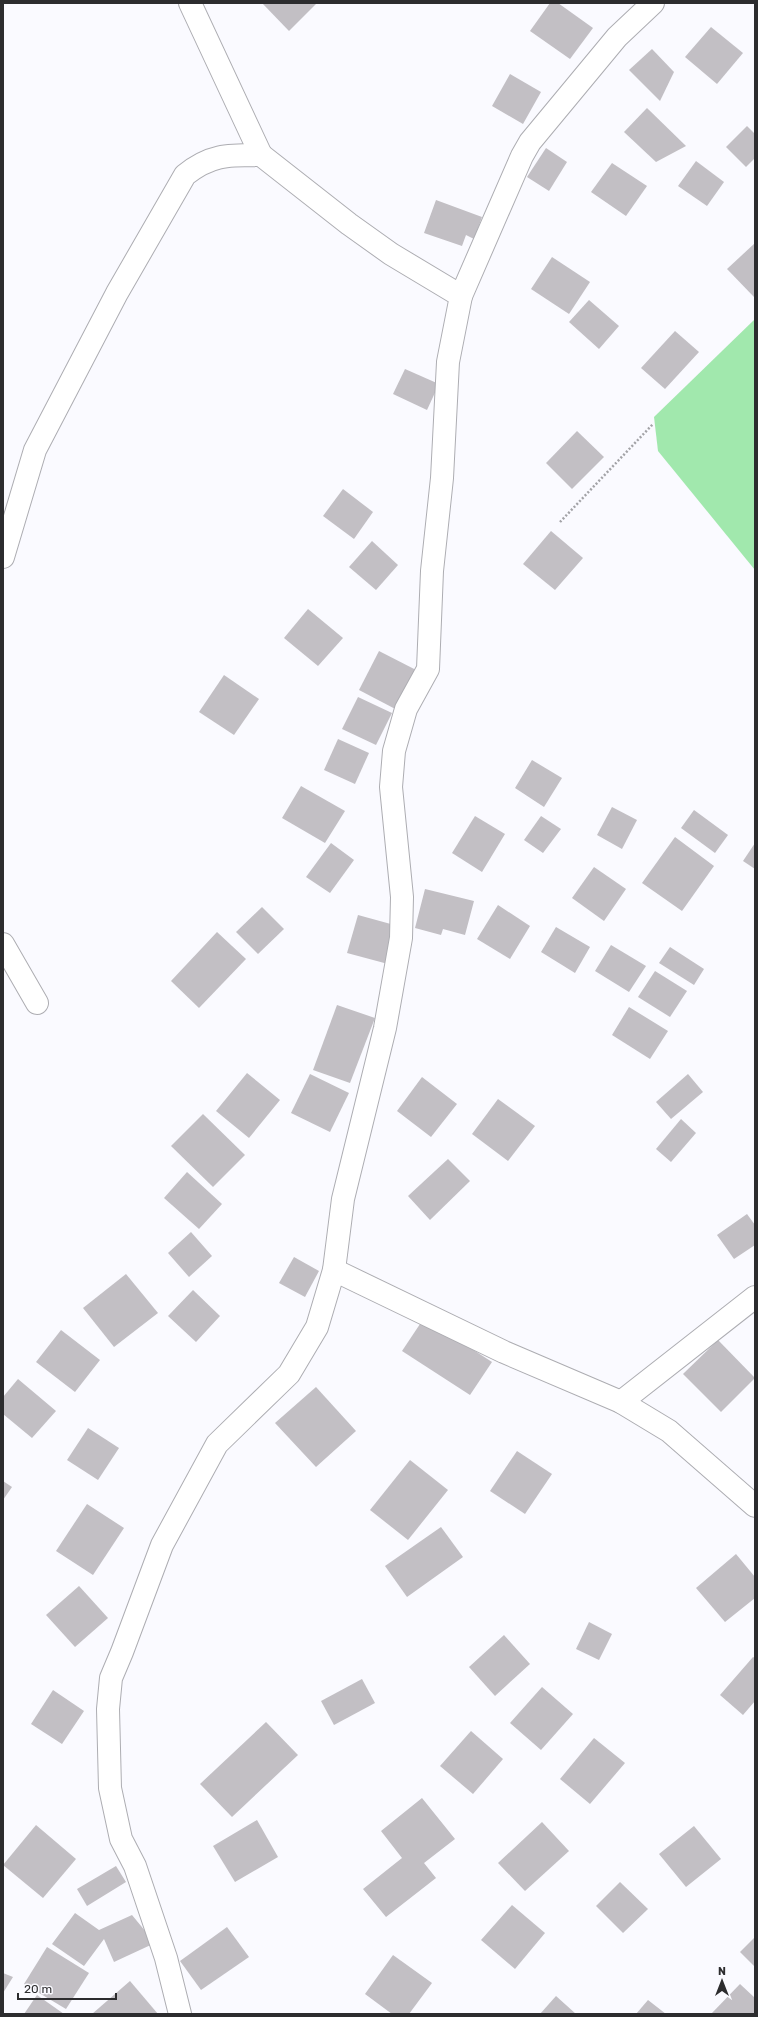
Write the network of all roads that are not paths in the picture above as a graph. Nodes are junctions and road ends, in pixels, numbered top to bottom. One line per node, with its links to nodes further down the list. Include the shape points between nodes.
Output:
1 (190, 3): 3 (street)
2 (653, 3): 4 (street, via 617,37 530,142)
3 (261, 155): 4 (street, via 379,245); 5 (street, via 219,157 199,164 185,175 118,293 35,450)
4 (461, 296): 8 (street, via 448,362 442,478 432,571 428,669 406,710 394,751 391,787 402,897 401,938 386,1028 343,1199)
5 (3, 557)
6 (3, 944): 7 (street)
7 (37, 1003)
8 (334, 1270): 10 (street, via 504,1352); 12 (street, via 317,1327 289,1374 216,1444 162,1545 111,1678 108,1709 110,1788 121,1839 135,1866 166,1958)
9 (755, 1297): 10 (street)
10 (621, 1402): 11 (street, via 669,1431)
11 (755, 1506)
12 (180, 2014)

